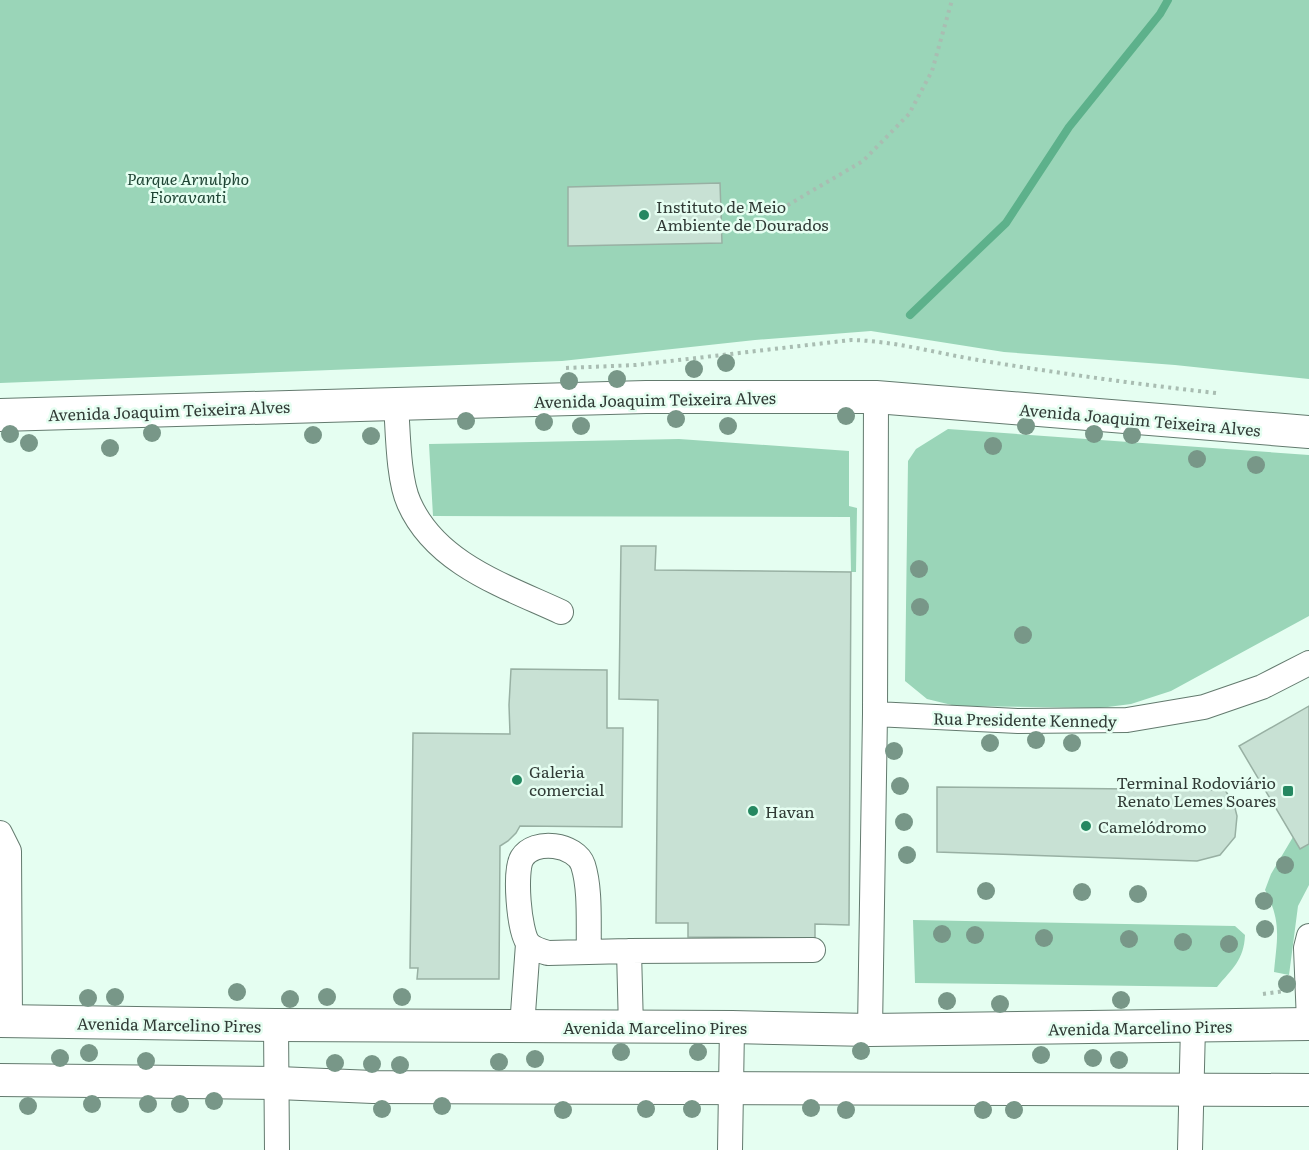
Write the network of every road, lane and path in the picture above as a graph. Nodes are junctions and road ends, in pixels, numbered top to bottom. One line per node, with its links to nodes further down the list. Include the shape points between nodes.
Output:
1 (952, 0): 2 (path, via 932,71 909,114 863,161)
2 (781, 209)
3 (876, 397): 4 (main road, Avenida Joaquim Teixeira Alves); 6 (main road, Avenida Joaquim Teixeira Alves); 9 (street)
4 (396, 404): 5 (main road, Avenida Joaquim Teixeira Alves); 7 (street, via 408,502 427,534 451,556 487,577)
5 (0, 415)
6 (1309, 432)
7 (561, 612)
8 (1309, 663): 9 (street, Rua Presidente Kennedy, via 1262,687 1204,708 1127,720 1018,722)
9 (875, 714): 26 (street)
10 (0, 832): 13 (street, via 9,851)
11 (1309, 936): 17 (street)
12 (528, 944): 16 (street, via 548,953); 16 (street, via 521,920 522,858 543,846 561,847 575,853 583,863); 23 (street)
13 (5, 945): 19 (street)
14 (813, 950): 15 (street)
15 (629, 951): 16 (street); 25 (street)
16 (589, 952)
17 (1308, 985): 18 (path); 20 (street)
18 (1256, 995)
19 (5, 1021): 21 (main road, Avenida Marcelino Pires)
20 (1309, 1023): 22 (main road, Avenida Marcelino Pires)
21 (276, 1025): 23 (main road, Avenida Marcelino Pires); 28 (street)
22 (1193, 1026): 26 (main road, Avenida Marcelino Pires); 30 (street)
23 (522, 1027): 25 (main road, Avenida Marcelino Pires)
24 (732, 1027): 25 (main road, Avenida Marcelino Pires); 26 (main road, Avenida Marcelino Pires); 29 (street)
25 (631, 1028)
26 (870, 1029)
27 (0, 1080): 28 (main road)
28 (278, 1083): 29 (main road); 32 (street)
29 (731, 1088): 30 (main road); 33 (street)
30 (1191, 1089): 31 (main road); 34 (street)
31 (1309, 1090)
32 (277, 1150)
33 (730, 1150)
34 (1190, 1150)

